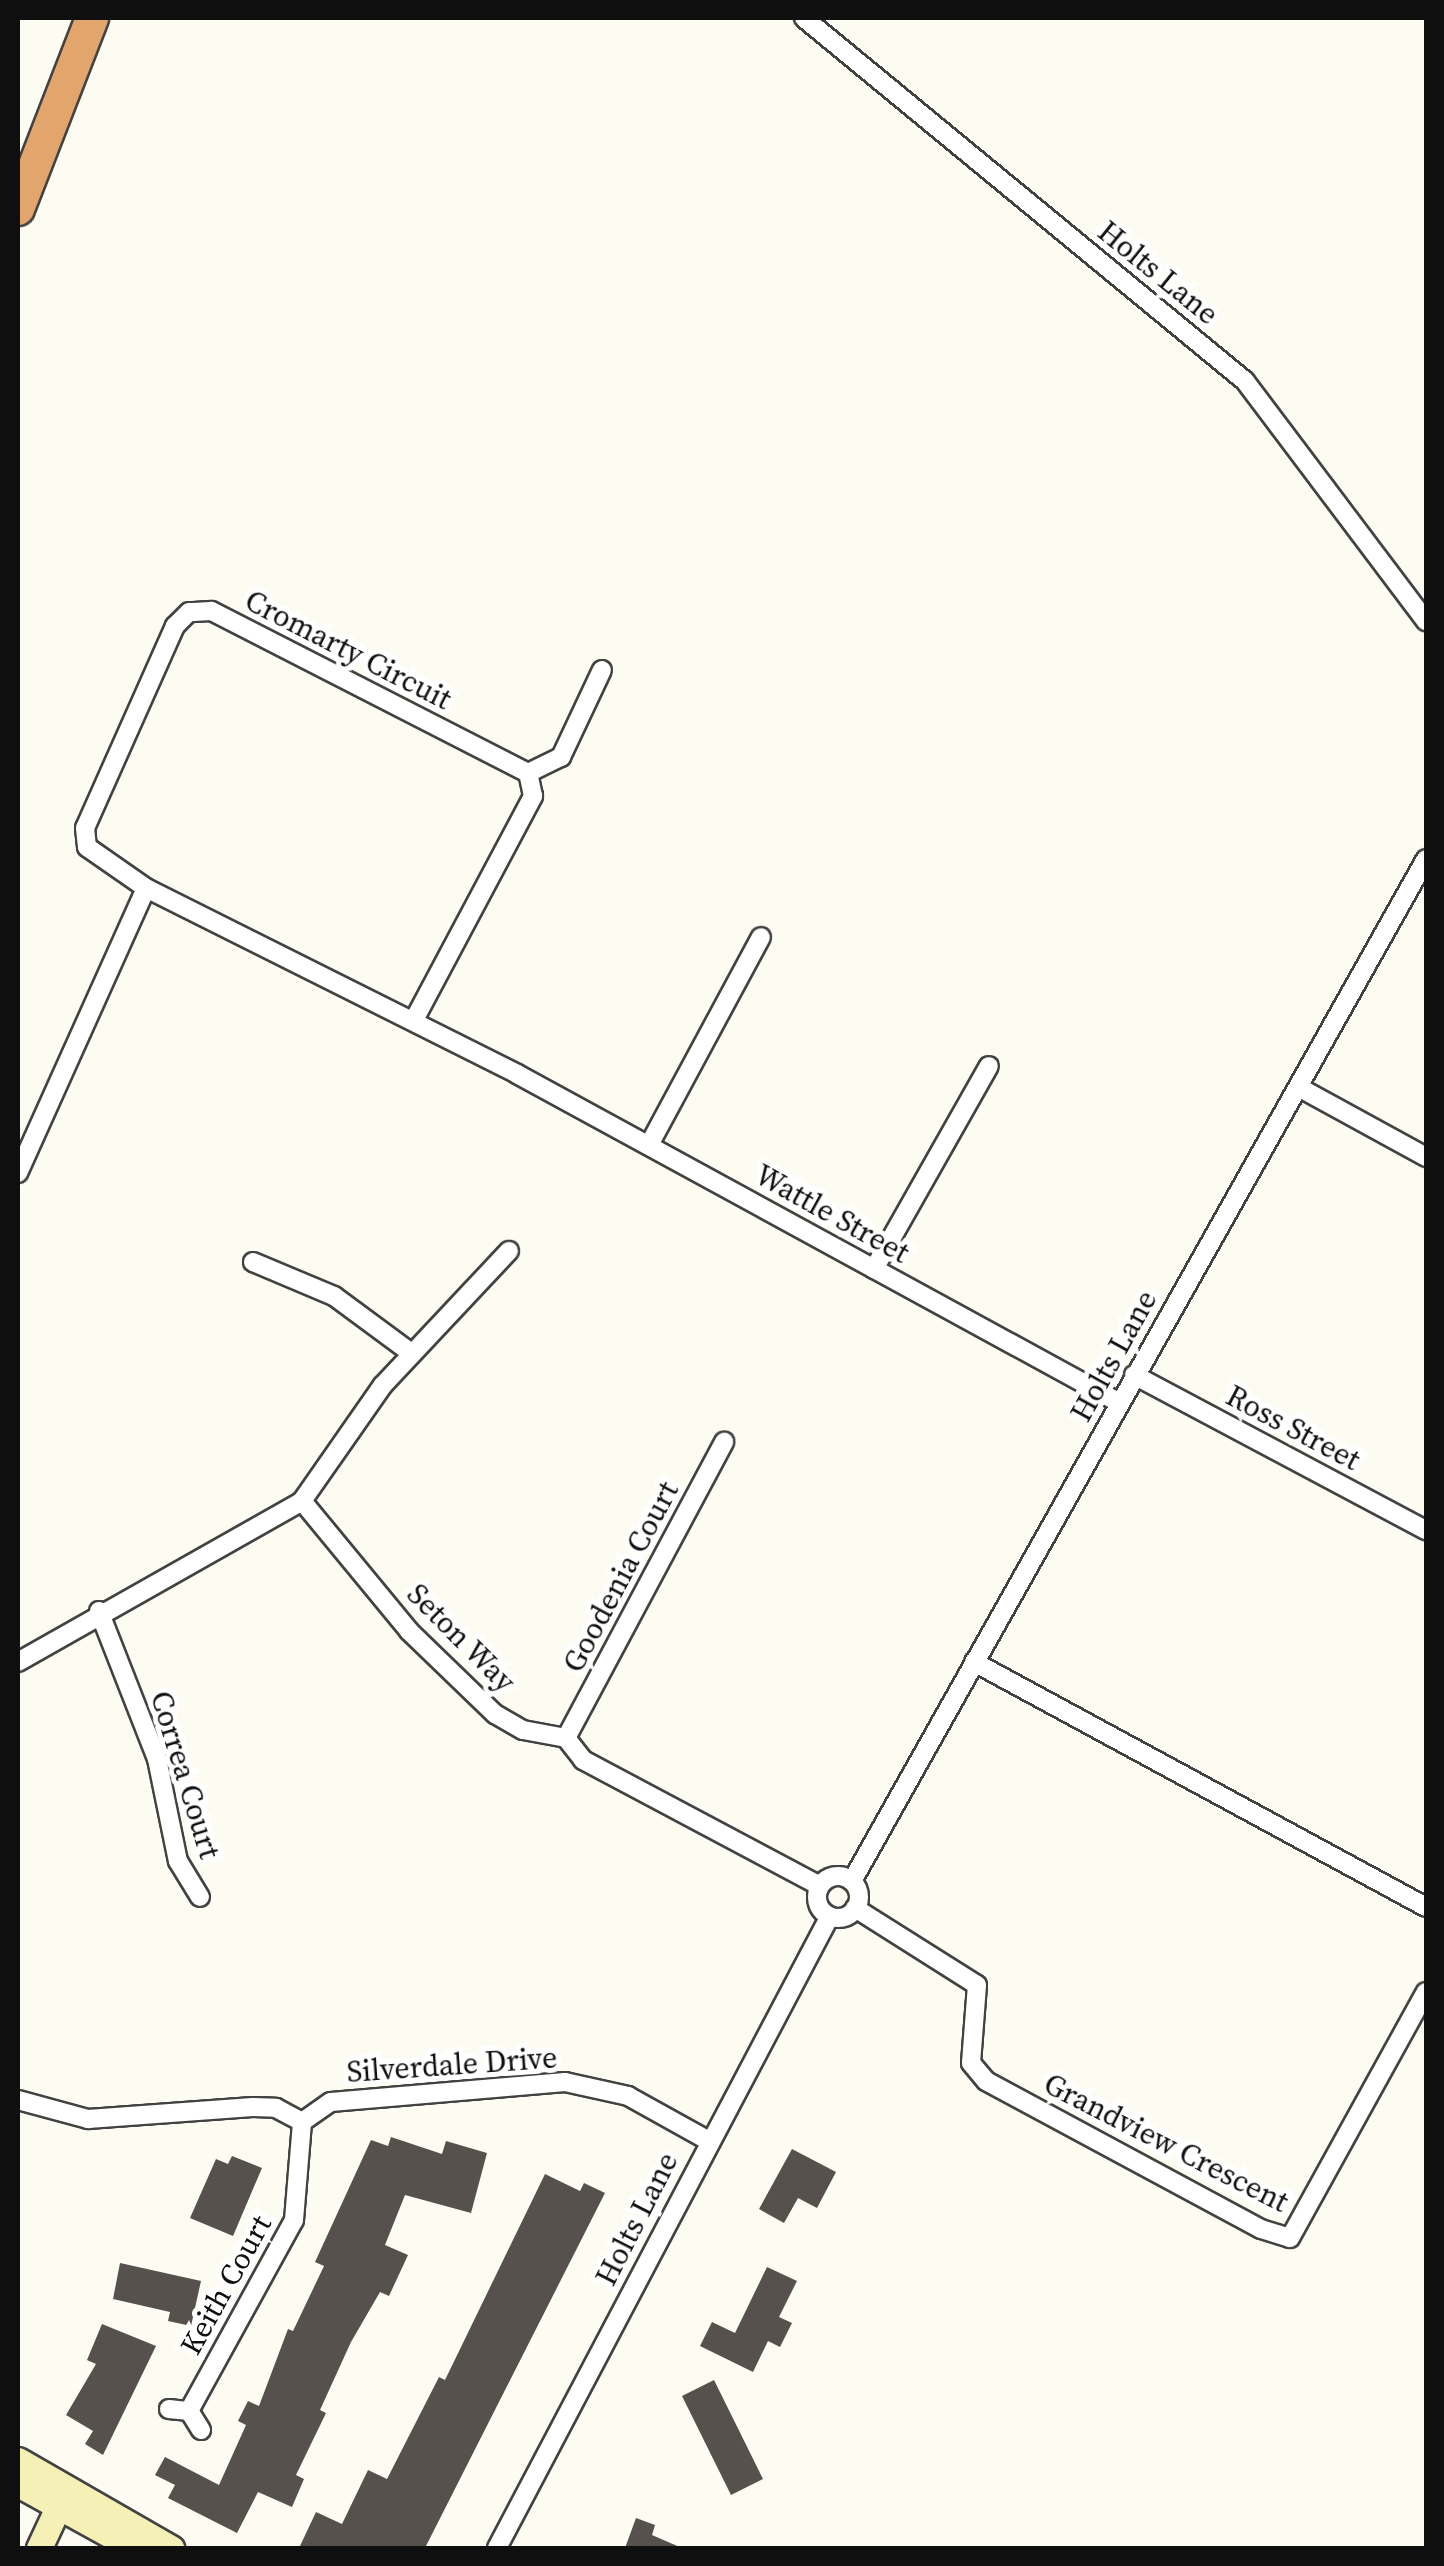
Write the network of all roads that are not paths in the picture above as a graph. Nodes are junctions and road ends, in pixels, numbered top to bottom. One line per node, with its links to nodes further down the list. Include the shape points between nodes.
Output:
1 (92, 18): 3 (highway)
2 (804, 18): 4 (street, Holts Lane, via 1245,380)
3 (18, 209)
4 (1426, 620)
5 (602, 670): 6 (street, via 561,757)
6 (528, 773): 8 (street, Cromarty Circuit, via 212,611 189,612 175,626 84,828 87,847); 10 (street, via 533,796)
7 (1426, 859): 13 (street, Holts Lane)
8 (146, 888): 10 (street, Cromarty Circuit); 16 (street)
9 (761, 938): 14 (street)
10 (414, 1020): 12 (street, Cromarty Circuit)
11 (988, 1066): 19 (street)
12 (517, 1074): 14 (street, Wattle Street)
13 (1300, 1088): 15 (street); 21 (street, Holts Lane)
14 (649, 1146): 19 (street, Wattle Street)
15 (1426, 1157)
16 (18, 1173)
17 (508, 1251): 20 (street)
18 (252, 1262): 20 (street, via 334,1296)
19 (874, 1269): 22 (street, Wattle Street)
20 (411, 1353): 24 (street)
21 (1134, 1375): 22 (street, Holts Lane); 25 (street, Ross Street)
22 (1120, 1403): 28 (street, Holts Lane)
23 (724, 1442): 29 (street, Goodenia Court)
24 (302, 1501): 26 (street, via 207,1560); 29 (street, Seton Way, via 409,1631 495,1714 522,1730)
25 (1426, 1530)
26 (100, 1611): 27 (street); 32 (street, Correa Court, via 157,1759 178,1861)
27 (18, 1662)
28 (974, 1662): 30 (street, Holts Lane); 33 (street)
29 (566, 1738): 31 (street, Seton Way, via 584,1760)
30 (852, 1881): 31 (street, via 835,1876); 34 (street)
31 (820, 1886): 35 (street, via 819,1907)
32 (200, 1898)
33 (1426, 1907)
34 (855, 1908): 35 (street, via 844,1917); 36 (street, Grandview Crescent, via 978,1985 971,2063 986,2081 1290,2238)
35 (830, 1916): 39 (street, Holts Lane)
36 (1426, 1992)
37 (18, 2100): 38 (street, via 88,2119 253,2106 276,2108)
38 (302, 2122): 39 (street, Silverdale Drive, via 332,2102 565,2082 628,2096); 41 (street, Keith Court, via 294,2220)
39 (708, 2141): 50 (street, Holts Lane)
40 (169, 2409): 41 (street)
41 (188, 2412): 42 (street)
42 (201, 2430)
43 (18, 2460): 44 (street)
44 (54, 2479): 46 (street); 49 (street)
45 (18, 2484): 46 (street)
46 (55, 2505): 47 (street); 48 (street)
47 (39, 2548)
48 (134, 2548)
49 (171, 2548)
50 (496, 2548)

